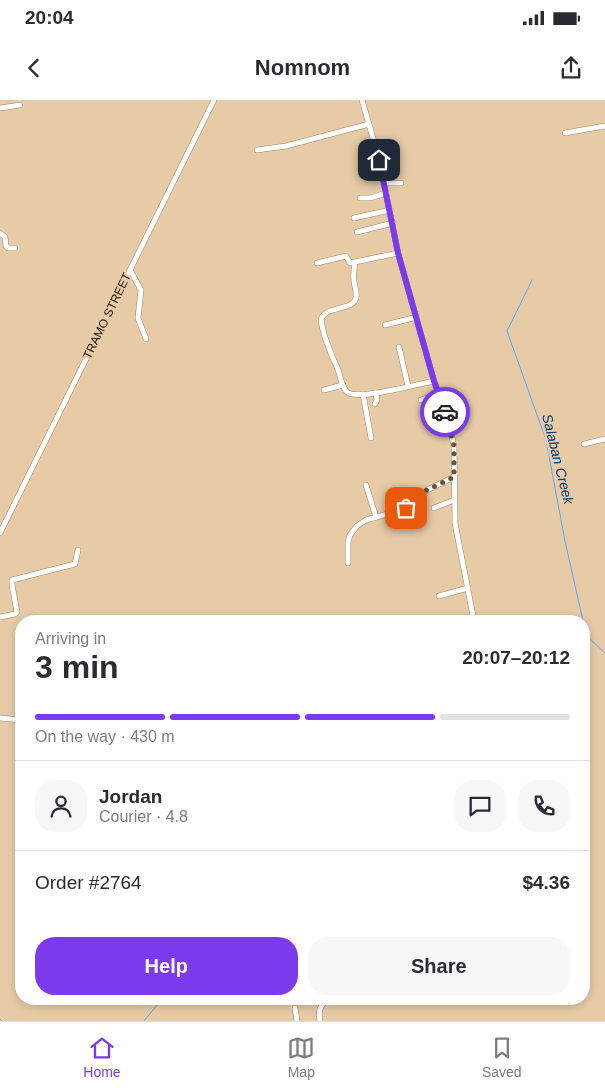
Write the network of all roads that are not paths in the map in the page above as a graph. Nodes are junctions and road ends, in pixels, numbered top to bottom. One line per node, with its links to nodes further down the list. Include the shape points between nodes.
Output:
1 (214, 100): 24 (street, TRAMO STREET)
2 (362, 100): 5 (street)
3 (20, 105): 4 (street)
4 (0, 108)
5 (369, 124): 8 (street, via 286,146); 9 (street)
6 (605, 126): 7 (street)
7 (565, 133)
8 (256, 150)
9 (379, 160): 10 (street); 11 (street)
10 (362, 166)
11 (384, 183): 12 (street); 13 (street)
12 (401, 183)
13 (386, 193): 14 (street); 15 (street)
14 (360, 198)
15 (390, 210): 16 (street); 17 (street)
16 (354, 218)
17 (393, 223): 18 (street); 21 (street)
18 (356, 232)
19 (0, 233): 20 (street, via 5,237 6,246)
20 (15, 248)
21 (398, 253): 23 (street); 25 (street)
22 (317, 263): 23 (street, via 346,256 348,263)
23 (355, 263): 30 (street, via 355,301 326,313 321,319)
24 (130, 270): 27 (street, via 141,290 138,318); 46 (street, TRAMO STREET)
25 (417, 317): 26 (street); 29 (street)
26 (385, 326)
27 (146, 339)
28 (399, 347): 31 (street)
29 (434, 381): 31 (street); 35 (street)
30 (343, 385): 32 (street); 34 (street, via 348,393)
31 (408, 386): 33 (street)
32 (324, 390)
33 (376, 393): 34 (street); 37 (street)
34 (362, 394): 38 (street)
35 (439, 395): 36 (street); 41 (street, via 452,435)
36 (421, 400)
37 (375, 404)
38 (371, 438)
39 (605, 439): 40 (street)
40 (584, 444)
41 (454, 477): 43 (street); 45 (street, via 425,491 404,509)
42 (366, 485): 45 (street)
43 (454, 500): 44 (street); 49 (street, via 455,523)
44 (434, 508)
45 (376, 518): 48 (street, via 360,524 350,535)
46 (0, 533)
47 (78, 550): 52 (street, via 75,564 12,580 17,612)
48 (348, 563)
49 (468, 588): 50 (street); 51 (street)
50 (439, 596)
51 (473, 615)
52 (0, 617)
53 (0, 718): 54 (street)
54 (15, 719)
55 (321, 1005): 58 (street)
56 (295, 1008): 57 (street)
57 (297, 1021)
58 (320, 1021)

